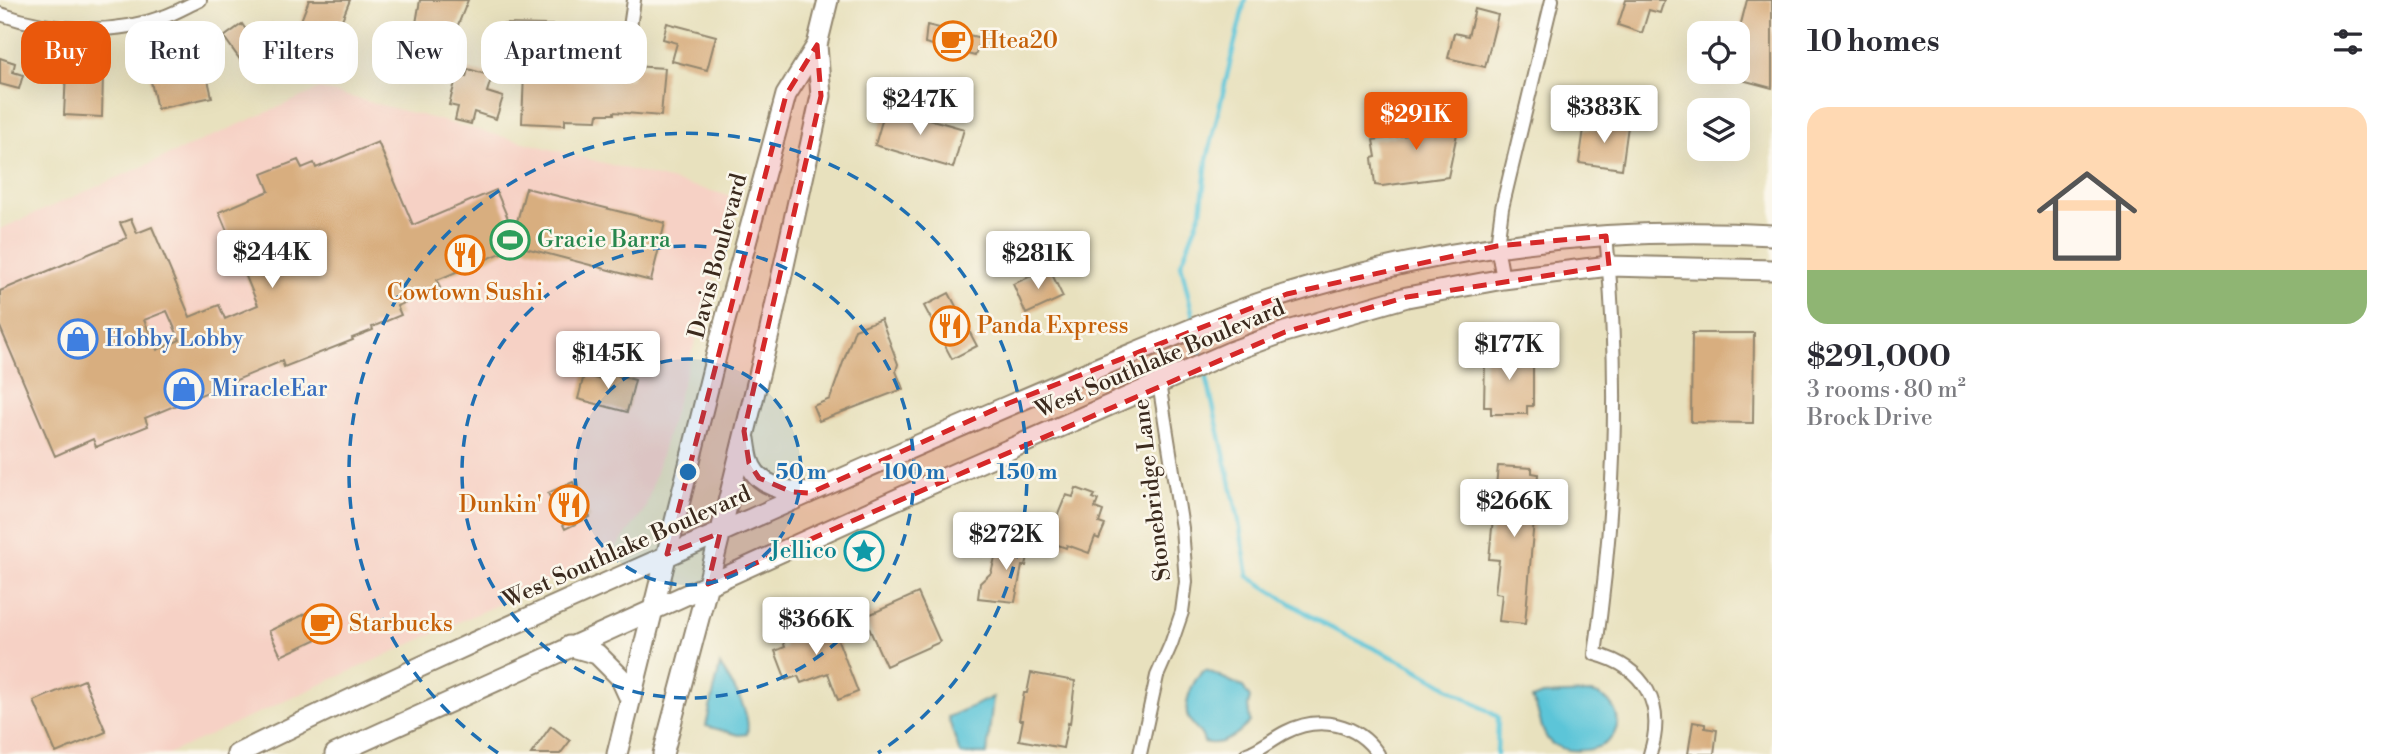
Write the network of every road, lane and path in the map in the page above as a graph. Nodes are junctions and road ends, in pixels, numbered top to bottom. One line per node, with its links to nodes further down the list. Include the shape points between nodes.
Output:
1 (200, 0): 5 (street, via 124,27 45,27)
2 (635, 0): 6 (street)
3 (828, 0): 7 (main road, Davis Boulevard)
4 (1552, 0): 10 (street)
5 (0, 14)
6 (631, 21)
7 (817, 45): 15 (main road, Davis Boulevard, via 821,96); 18 (main road, Davis Boulevard, via 786,95)
8 (1772, 234): 9 (main road, West Southlake Boulevard)
9 (1606, 236): 10 (main road, West Southlake Boulevard); 11 (street)
10 (1497, 246): 13 (street); 16 (main road, West Southlake Boulevard, via 1376,271 1233,312 1009,403)
11 (1609, 267): 12 (main road, West Southlake Boulevard); 13 (main road, West Southlake Boulevard); 30 (street, via 1615,429 1595,654 1615,659 1646,687 1656,716)
12 (1772, 270)
13 (1503, 279): 14 (main road, West Southlake Boulevard, via 1345,313 1230,352)
14 (1167, 380): 19 (main road, West Southlake Boulevard); 27 (street, Stonebridge Lane, via 1186,582 1182,612 1157,676)
15 (744, 431): 16 (main road, via 749,463 759,478 792,492); 17 (main road, Davis Boulevard)
16 (810, 493): 17 (main road, West Southlake Boulevard)
17 (720, 533): 18 (main road, West Southlake Boulevard); 19 (main road, Davis Boulevard)
18 (667, 555): 20 (main road, Davis Boulevard); 23 (main road, West Southlake Boulevard)
19 (708, 583): 20 (main road, West Southlake Boulevard); 26 (main road, Davis Boulevard)
20 (654, 609): 21 (main road, West Southlake Boulevard); 22 (main road, Davis Boulevard)
21 (569, 646): 22 (main road, via 597,654 620,677); 24 (main road, West Southlake Boulevard)
22 (630, 699): 25 (main road, Davis Boulevard)
23 (237, 754)
24 (335, 754)
25 (617, 754)
26 (663, 754)
27 (1140, 754)
28 (1247, 754): 29 (street, via 1286,732 1320,722 1360,734)
29 (1378, 754)
30 (1650, 754)

